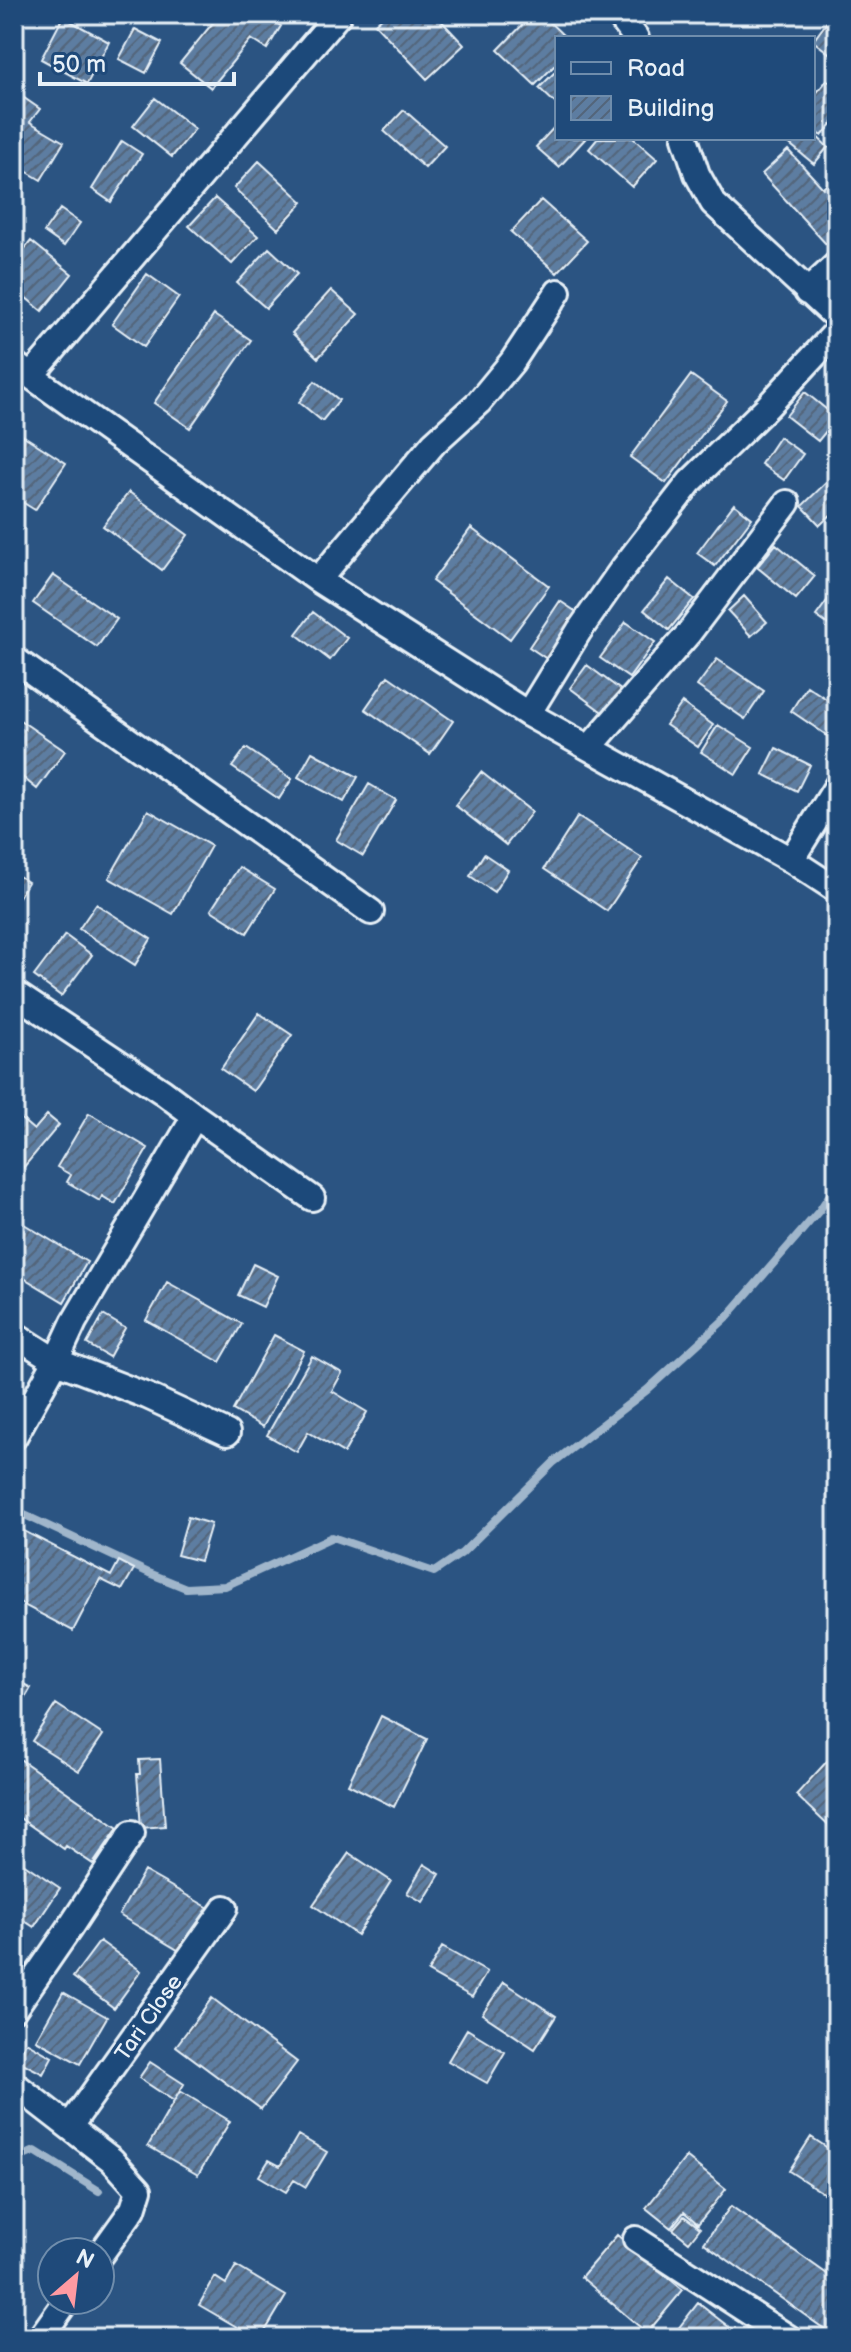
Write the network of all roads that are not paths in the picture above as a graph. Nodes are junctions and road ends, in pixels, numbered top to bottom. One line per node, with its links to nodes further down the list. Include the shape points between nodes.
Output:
1 (339, 14): 10 (street)
2 (618, 14): 3 (street)
3 (634, 36)
4 (686, 140): 7 (street, via 713,203)
5 (837, 264): 7 (street)
6 (558, 292): 12 (street, via 479,402 434,443)
7 (807, 292): 8 (street)
8 (837, 318)
9 (837, 331): 14 (street, via 690,482 579,631)
10 (22, 370): 12 (street)
11 (787, 503): 15 (street, via 688,634)
12 (318, 580): 14 (street)
13 (14, 659): 19 (street)
14 (528, 714): 15 (street)
15 (590, 747): 17 (street)
16 (837, 786): 17 (street)
17 (791, 860): 18 (street)
18 (837, 890)
19 (371, 912)
20 (14, 993): 21 (street)
21 (195, 1116): 22 (street); 24 (street)
22 (312, 1198)
23 (14, 1334): 24 (street)
24 (56, 1361): 25 (street); 26 (street)
25 (227, 1433)
26 (14, 1437)
27 (132, 1833): 29 (street)
28 (225, 1908): 31 (street, Tari Close)
29 (14, 2009)
30 (14, 2084): 31 (street)
31 (70, 2126): 32 (street, via 139,2190)
32 (114, 2236)
33 (636, 2239): 36 (street)
34 (56, 2316): 35 (street)
35 (40, 2338)
36 (789, 2338)

